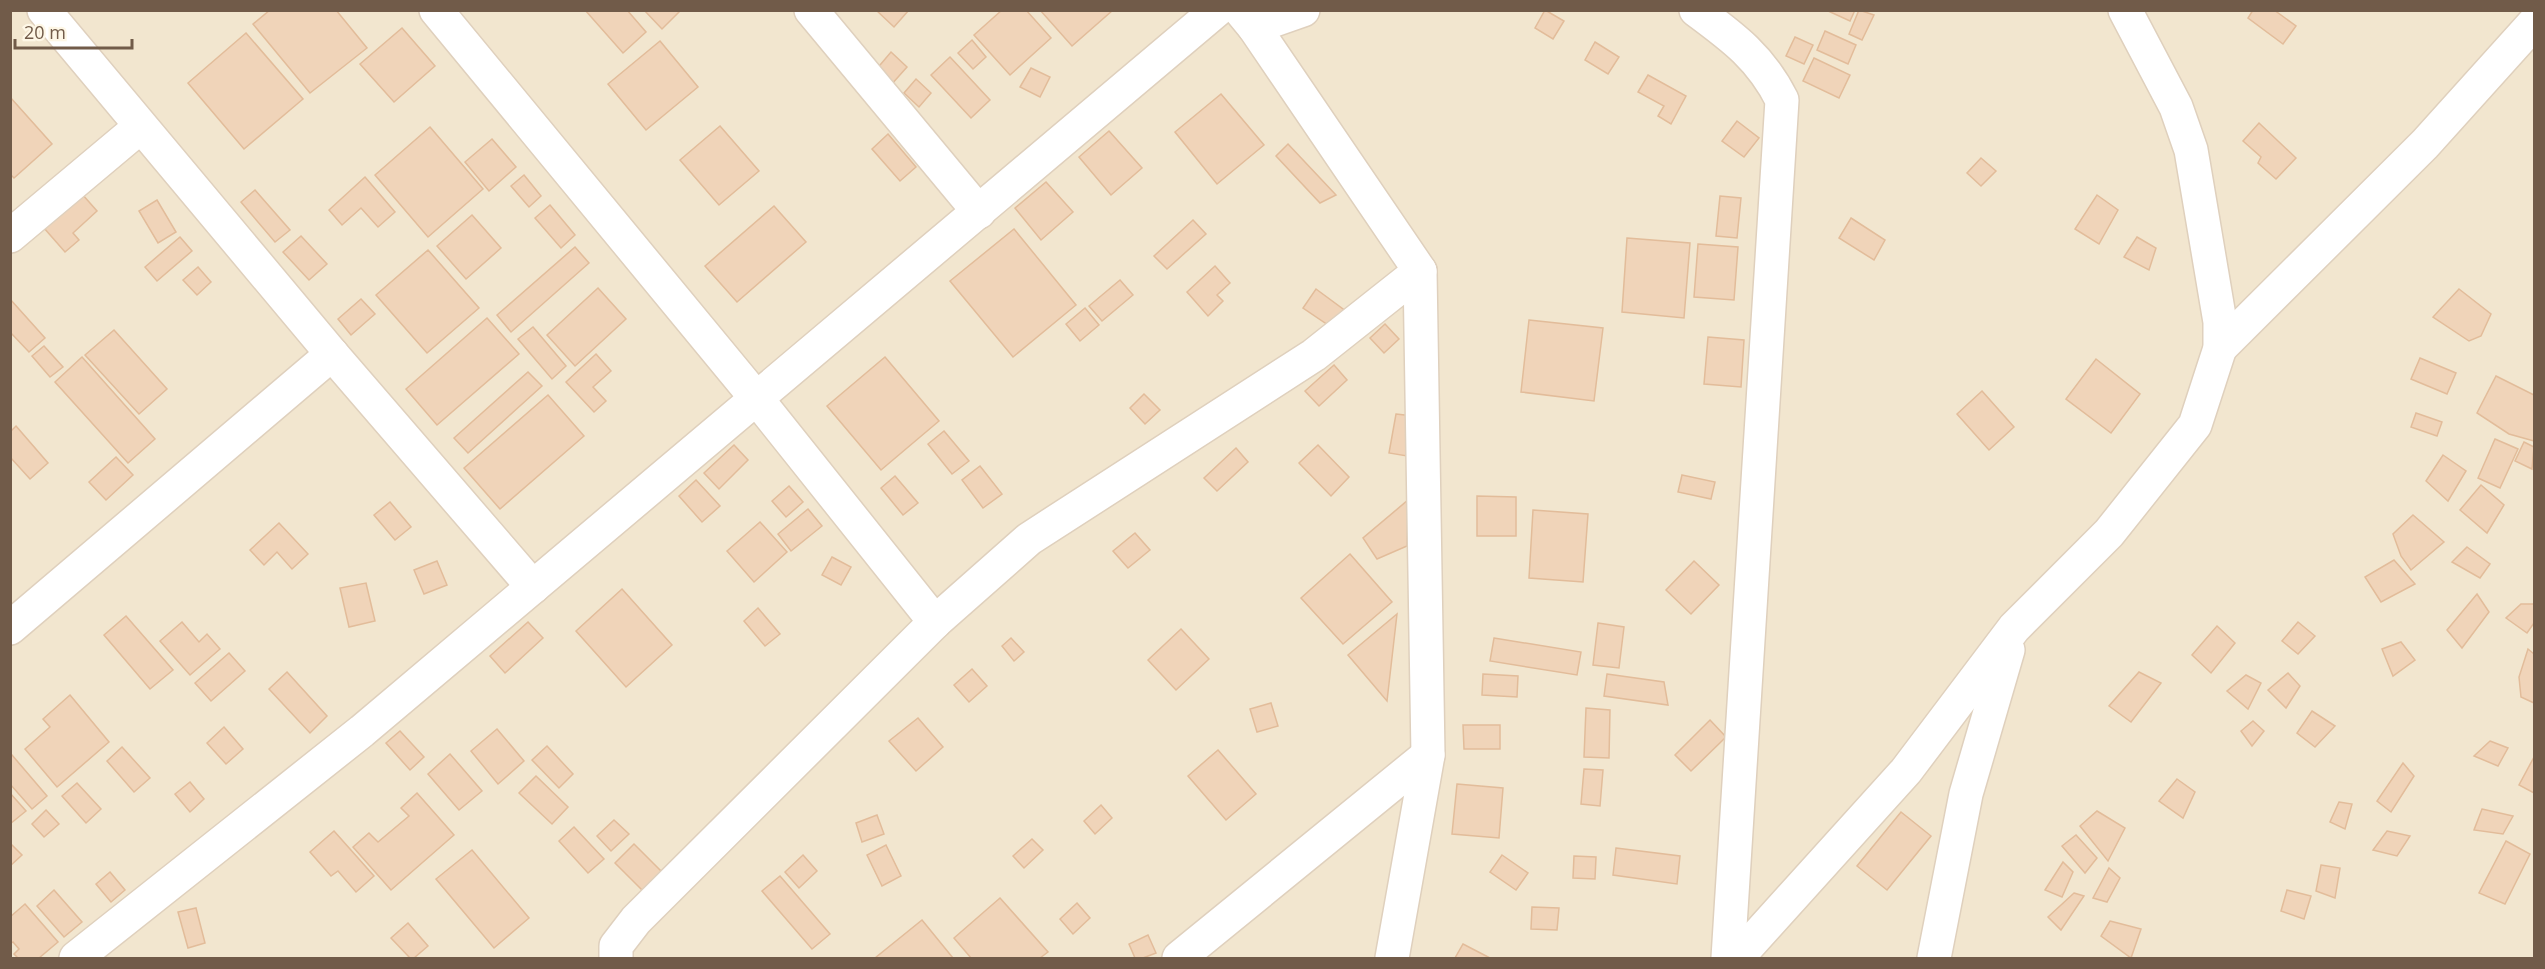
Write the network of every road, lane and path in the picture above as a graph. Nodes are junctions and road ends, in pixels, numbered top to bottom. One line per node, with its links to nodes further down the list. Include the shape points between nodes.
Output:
1 (44, 10): 10 (street)
2 (436, 10): 16 (street)
3 (811, 10): 11 (street)
4 (1217, 10): 11 (street)
5 (1303, 10): 8 (street)
6 (1696, 10): 26 (street, via 1748,50 1770,76 1782,100)
7 (2126, 10): 14 (street, via 2176,106 2191,150 2220,322)
8 (1247, 19): 13 (street)
9 (2535, 23): 14 (street, via 2425,144)
10 (140, 127): 12 (street); 15 (street)
11 (979, 212): 16 (street)
12 (10, 236)
13 (1420, 272): 18 (street, via 1314,355 1029,539); 21 (street)
14 (2220, 348): 20 (street, via 2195,425 2109,533)
15 (332, 354): 17 (street); 19 (street)
16 (757, 399): 17 (street); 18 (street)
17 (533, 587): 22 (street, via 362,731)
18 (935, 622): 23 (street, via 636,920 616,946)
19 (10, 628)
20 (2014, 628): 27 (street, via 1906,771); 28 (street, via 1966,794)
21 (1428, 755): 24 (street); 25 (street)
22 (76, 958)
23 (616, 958)
24 (1179, 958)
25 (1392, 958)
26 (1728, 958)
27 (1737, 958)
28 (1934, 958)

